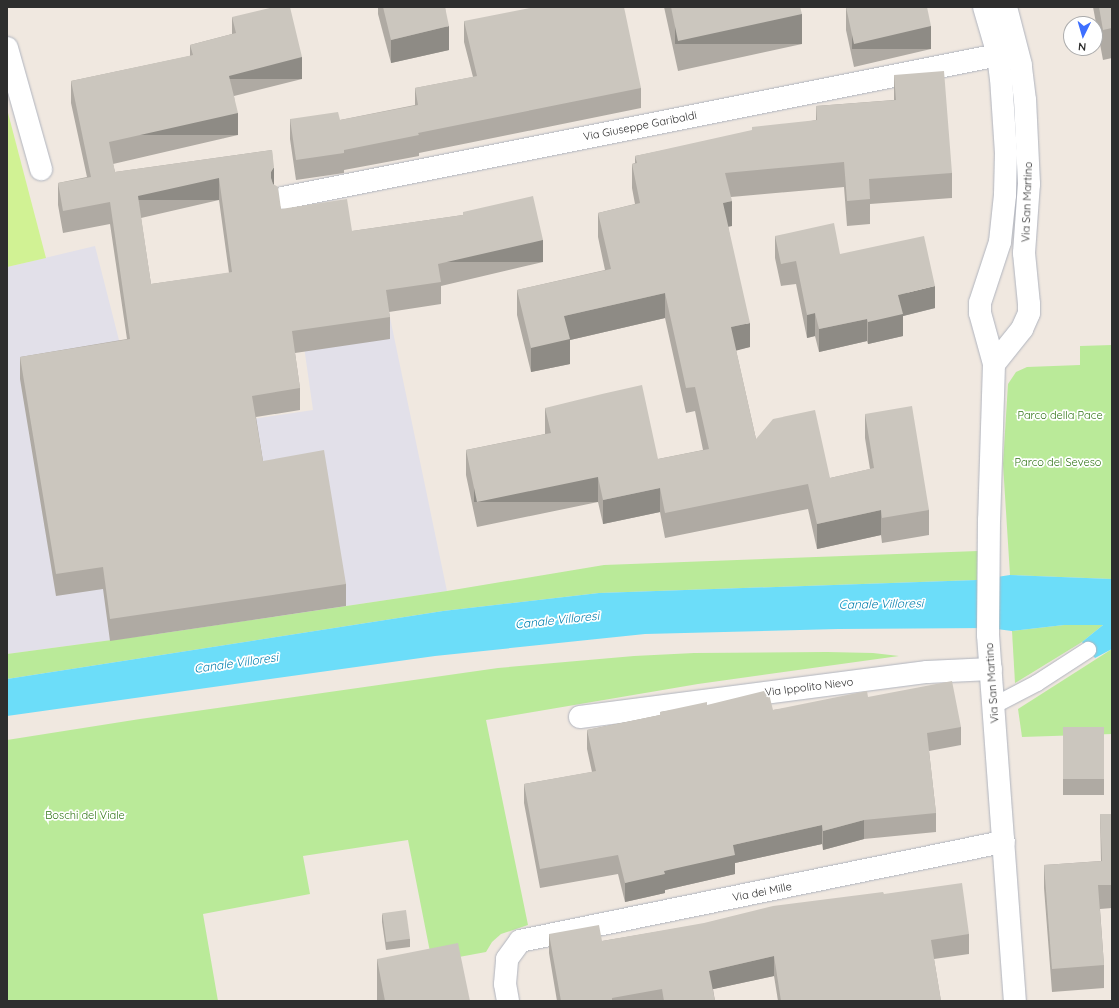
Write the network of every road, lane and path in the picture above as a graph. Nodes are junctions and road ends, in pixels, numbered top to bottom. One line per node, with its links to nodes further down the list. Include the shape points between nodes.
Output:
1 (984, 7): 4 (street, Via San Martino)
2 (1006, 7): 7 (street, Via San Martino, via 1021,66 1025,100 1029,184 1024,253 1030,304 1022,329)
3 (7, 48): 5 (street)
4 (998, 55): 6 (street, Via Giuseppe Garibaldi); 7 (street, Via San Martino, via 1005,123 1005,195 1000,242 980,303 980,313)
5 (41, 170)
6 (283, 198)
7 (994, 364): 9 (street, Via San Martino, via 988,574)
8 (1088, 650): 10 (lane, via 1037,683)
9 (991, 669): 10 (street, Via San Martino); 11 (street, Via Ippolito Nievo, via 927,672)
10 (993, 706): 12 (street, Via San Martino)
11 (580, 716)
12 (1004, 842): 13 (street, Via dei Mille, via 520,941 507,959 505,984); 14 (street, Via San Martino)
13 (508, 1001)
14 (1015, 1001)

